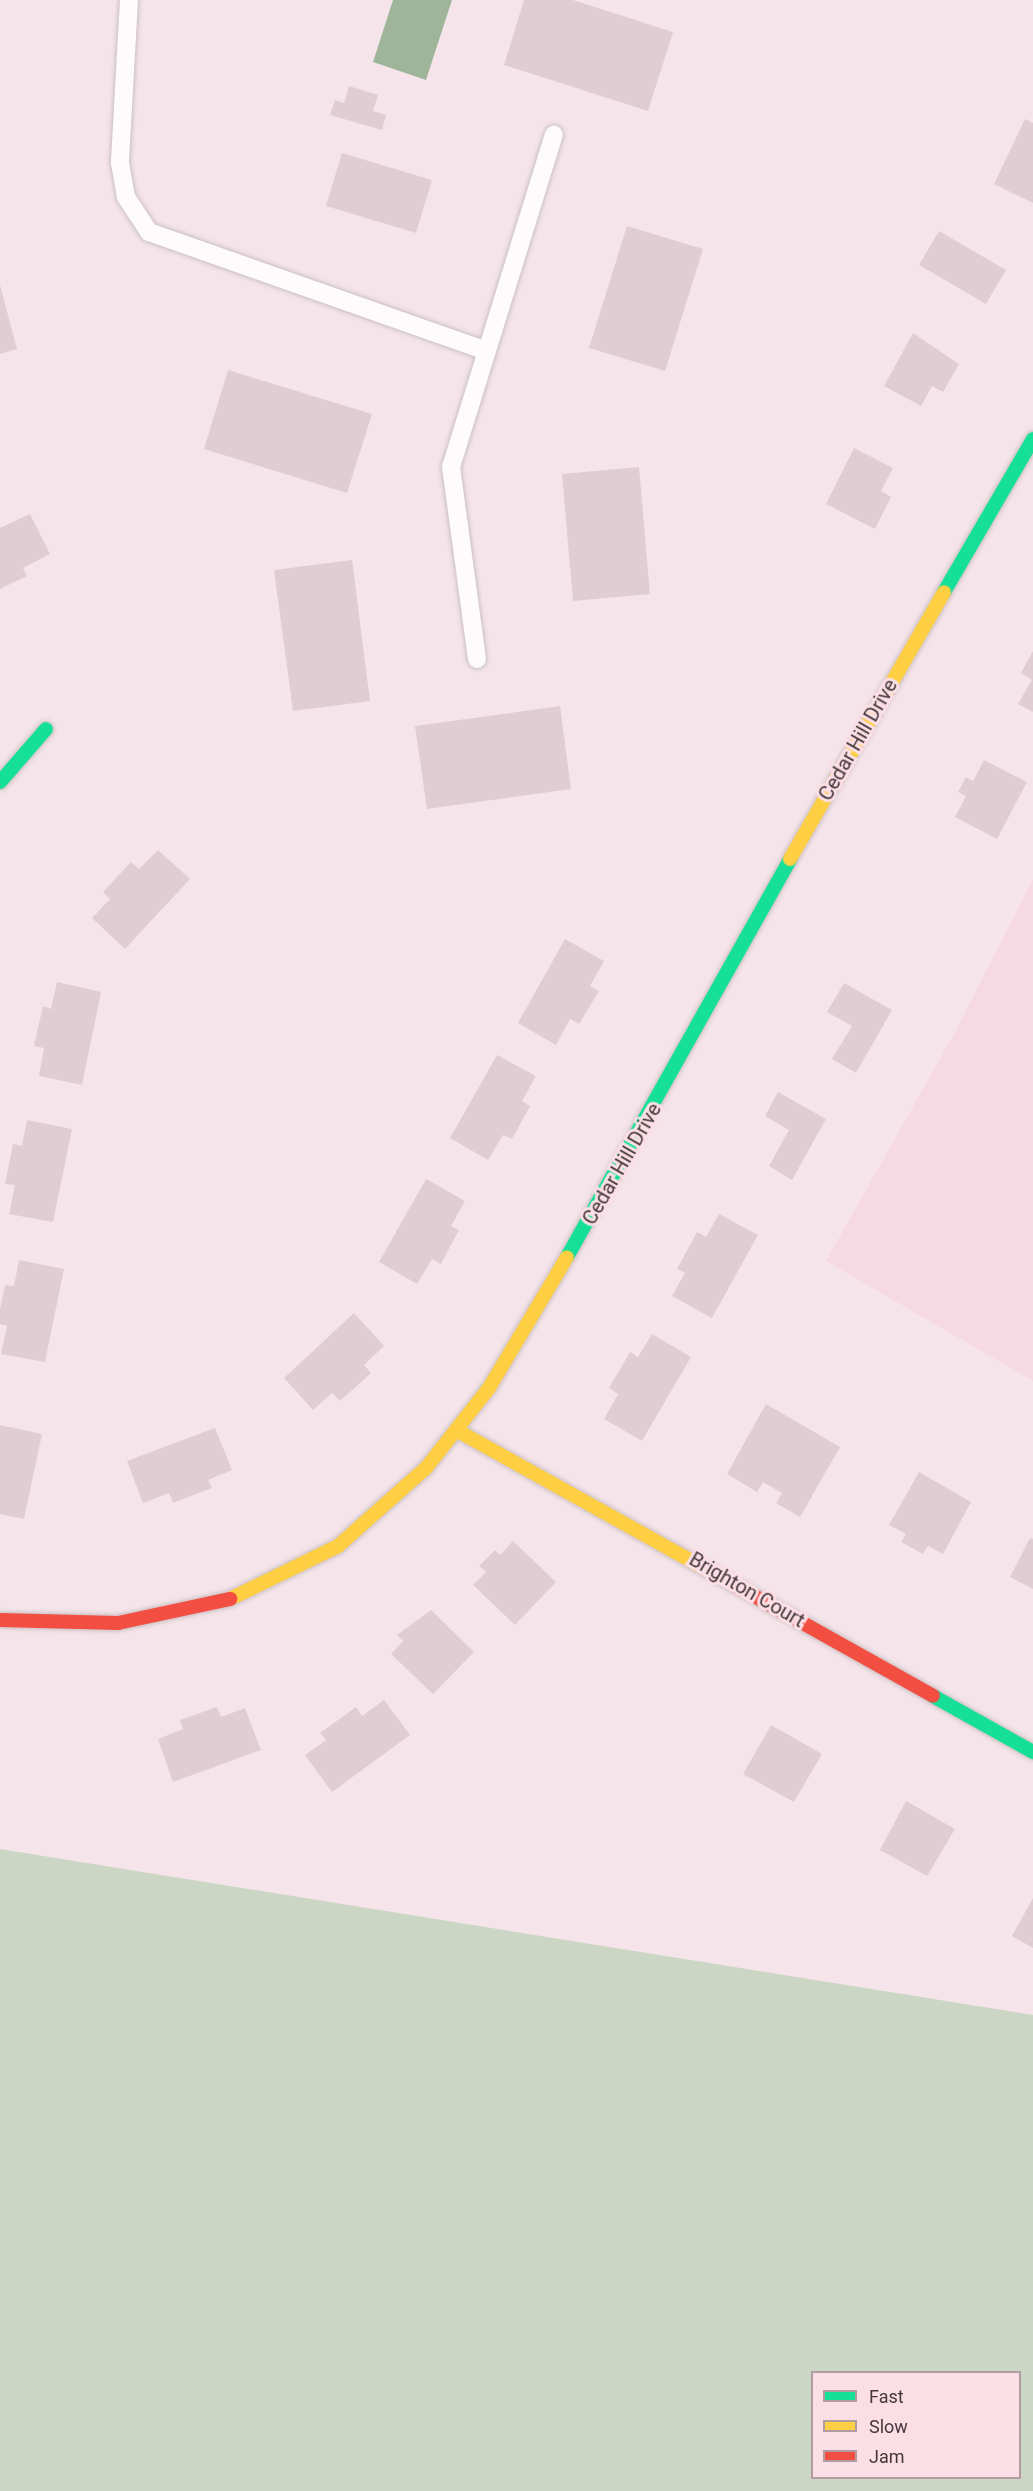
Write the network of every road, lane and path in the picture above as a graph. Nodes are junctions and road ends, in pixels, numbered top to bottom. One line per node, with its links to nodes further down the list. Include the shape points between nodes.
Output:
1 (129, 0): 3 (lane, via 120,163 126,197 149,232)
2 (554, 135): 3 (lane)
3 (484, 350): 5 (lane, via 450,467)
4 (1033, 439): 8 (street, Cedar Hill Drive, via 818,809 644,1127)
5 (477, 659)
6 (46, 729): 7 (street)
7 (0, 782)
8 (458, 1431): 9 (street, Cedar Hill Drive, via 375,1517 339,1546 270,1584 145,1620 79,1625); 10 (street, Brighton Court)
9 (0, 1620)
10 (1033, 1752)

